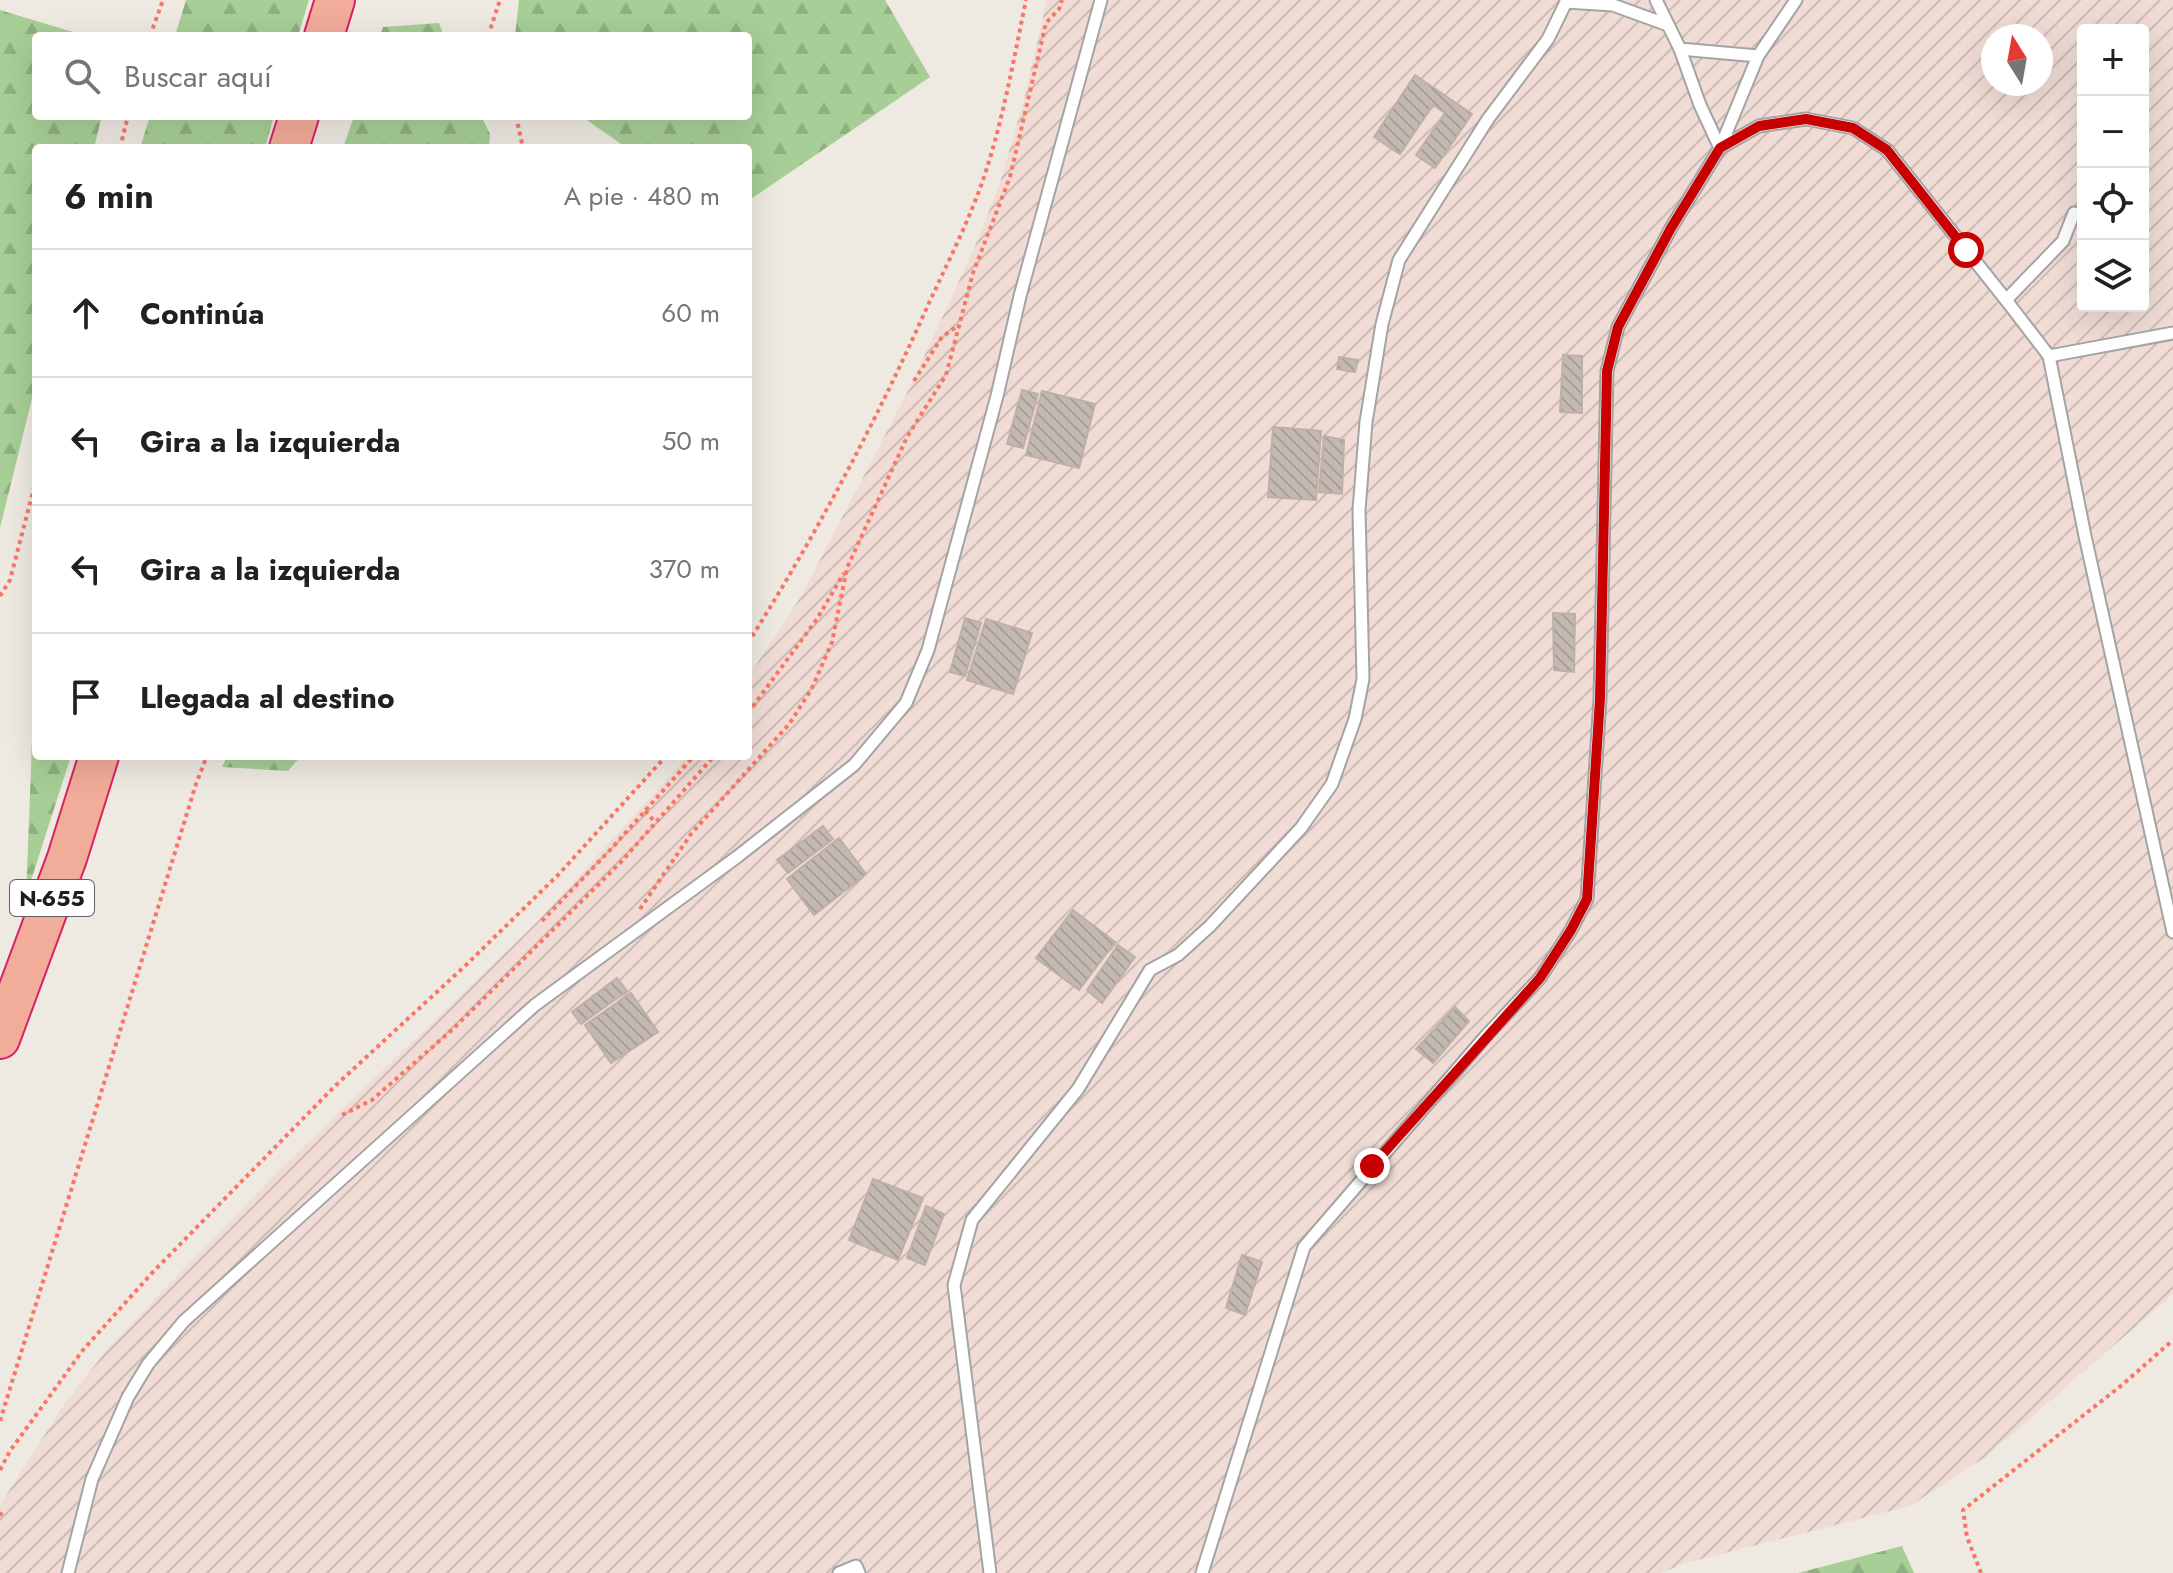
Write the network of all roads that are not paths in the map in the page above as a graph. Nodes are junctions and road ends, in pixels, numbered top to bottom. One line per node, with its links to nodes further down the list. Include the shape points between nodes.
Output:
1 (335, 0): 7 (highway)
2 (1101, 0): 20 (lane, via 928,650 906,703 854,765 535,1005 184,1321 128,1397 92,1479)
3 (1656, 0): 6 (lane)
4 (1796, 0): 9 (lane)
5 (1566, 1): 6 (lane, via 1613,5); 23 (lane, via 1548,39 1488,119 1399,260 1366,422 1359,510 1363,679 1332,784 1282,850 1210,926 1178,955 1150,970 1078,1089 972,1220 954,1285)
6 (1668, 25): 8 (lane)
7 (325, 32)
8 (1680, 49): 9 (lane); 12 (lane)
9 (1758, 56): 12 (lane)
10 (298, 120): 11 (highway)
11 (290, 144)
12 (1720, 148): 14 (lane, via 1759,126 1806,119 1853,128 1887,150); 24 (lane, via 1618,327 1607,371 1600,699 1587,899 1540,978 1304,1247)
13 (2074, 213): 14 (lane, via 2063,241)
14 (2006, 300): 16 (lane)
15 (2173, 333): 16 (lane)
16 (2049, 356): 18 (lane)
17 (98, 760): 19 (highway, N-655)
18 (2173, 932)
19 (0, 1039)
20 (68, 1573)
21 (839, 1573): 22 (lane, via 856,1566)
22 (859, 1573)
23 (990, 1573)
24 (1202, 1573)

